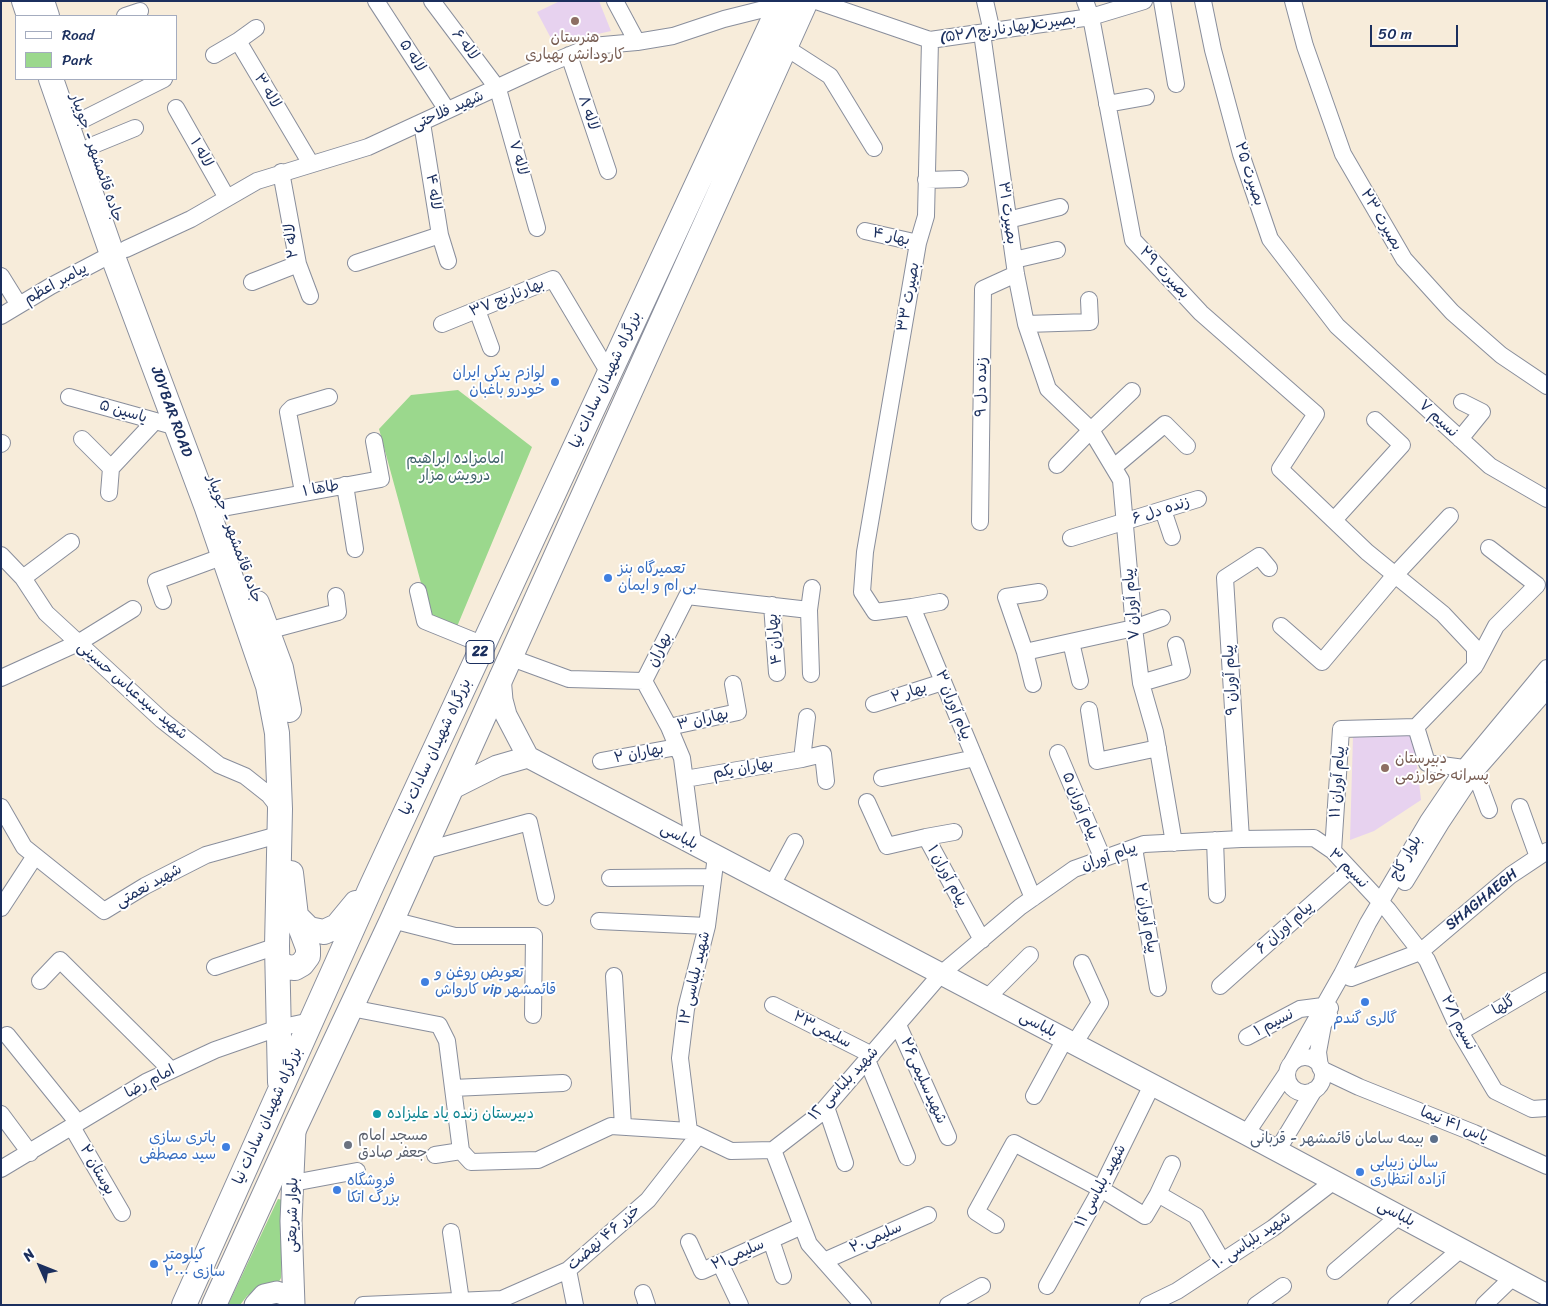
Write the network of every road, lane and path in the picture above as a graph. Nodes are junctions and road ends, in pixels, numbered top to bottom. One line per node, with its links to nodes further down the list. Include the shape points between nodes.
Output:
1 (24, 1): 15 (highway)
2 (42, 1): 16 (highway)
3 (376, 1): 34 (street, لاله ۵)
4 (432, 1): 30 (street, لاله ۶)
5 (616, 1): 22 (street)
6 (806, 1): 23 (highway, بزرگراه شهیدان سادات نیا / 22)
7 (816, 1): 20 (street, بصیرت(بهارنارنج۵۲/۱))
8 (985, 1): 19 (street, بصیرت ۳۱)
9 (1085, 1): 17 (street, بصیرت ۲۹)
10 (1144, 1): 17 (street, بصیرت(بهارنارنج۵۲/۱))
11 (1162, 1): 29 (street)
12 (1203, 1): 67 (street, بصیرت ۲۵, via 1241,154 1270,239)
13 (1293, 1): 70 (street, بصیرت ۲۳, via 1305,46 1343,154 1404,259 1452,312 1501,355)
14 (781, 3): 22 (street, شهید فلاحتی, via 673,36); 69 (highway, بزرگراه شهیدان سادات نیا / 22)
15 (29, 15)
16 (47, 15)
17 (1091, 17): 19 (street, بصیرت(بهارنارنج۵۲/۱)); 32 (street, بصیرت ۲۹)
18 (256, 28): 21 (street)
19 (987, 32): 20 (street, بصیرت(بهارنارنج۵۲/۱)); 47 (street, بصیرت ۳۱)
20 (930, 40): 44 (street, بصیرت ۳۳)
21 (238, 41): 24 (street); 40 (street, لاله ۳)
22 (637, 42): 25 (street, شهید فلاحتی, via 592,46)
23 (785, 47): 39 (street, via 830,76); 127 (highway, بزرگراه شهیدان سادات نیا / 22)
24 (214, 55)
25 (569, 56): 30 (street, شهید فلاحتی); 41 (street, لاله ۸)
26 (51, 80): 53 (highway, JOYBAR ROAD)
27 (69, 80): 35 (highway, جاده قائمشهر - جویبار)
28 (162, 80): 35 (street)
29 (1176, 84)
30 (498, 88): 34 (street, شهید فلاحتی); 48 (street, لاله ۷)
31 (1146, 97): 32 (street)
32 (1107, 104): 94 (street, بصیرت ۲۹, via 1133,240 1201,313 1316,414 1280,469)
33 (176, 108): 45 (street, لاله ۱)
34 (447, 110): 36 (street, شهید فلاحتی)
35 (82, 120): 38 (highway, جاده قائمشهر - جویبار)
36 (422, 122): 40 (street, شهید فلاحتی, via 368,147); 50 (street, لاله ۴)
37 (135, 128): 38 (street)
38 (91, 146): 53 (highway, جاده قائمشهر - جویبار)
39 (874, 148)
40 (311, 164): 42 (street, شهید فلاحتی)
41 (608, 171)
42 (282, 172): 45 (street, شهید فلاحتی); 56 (street, لاله ۲)
43 (960, 179): 44 (street)
44 (926, 180): 51 (street, بصیرت ۳۳, via 926,216)
45 (226, 198): 53 (street, شهید فلاحتی, via 191,219)
46 (1060, 207): 47 (street)
47 (1008, 220): 57 (street, بصیرت ۳۱)
48 (537, 228)
49 (865, 231): 51 (street, بهار ۴)
50 (440, 235): 54 (street, لاله ۴); 55 (street)
51 (918, 243): 114 (street, بصیرت ۳۳, via 865,552 862,592 875,612)
52 (1057, 250): 57 (street)
53 (119, 251): 62 (street, پیامبر اعظم); 77 (highway, JOYBAR ROAD); 91 (highway, جاده قائمشهر - جویبار)
54 (448, 260)
55 (356, 262)
56 (298, 264): 59 (street, لاله ۲); 60 (street)
57 (1015, 267): 66 (street, بصیرت ۳۱); 95 (street, زنده دل ۹, via 983,289)
58 (1, 276): 62 (street)
59 (252, 282)
60 (310, 296)
61 (1089, 300): 66 (street, via 1090,322)
62 (19, 305): 64 (street, پیامبر اعظم)
63 (477, 310): 65 (street, بهارنارنج ۳۷); 68 (street); 69 (street, بهارنارنج ۳۷, via 553,279)
64 (1, 316)
65 (442, 324)
66 (1026, 324): 71 (street, بصیرت ۳۱)
67 (1337, 326): 80 (street, نسیم ۷)
68 (491, 348)
69 (609, 373): 123 (highway, بزرگراه شهیدان سادات نیا / 22)
70 (1547, 386)
71 (1048, 389): 78 (street, پیام آوران ۷)
72 (1132, 391): 78 (street)
73 (69, 397): 77 (street, یاسین ۵)
74 (329, 397): 87 (street, via 288,412)
75 (1462, 402): 80 (street, via 1482,412)
76 (1374, 420): 94 (street, via 1402,445)
77 (166, 424): 85 (street); 103 (highway, JOYBAR ROAD)
78 (1090, 430): 83 (street); 84 (street, پیام آوران ۷)
79 (82, 438): 85 (street)
80 (1460, 439): 90 (street, نسیم ۷, via 1490,466)
81 (374, 441): 86 (street, طاها ۱, via 381,479)
82 (1187, 446): 84 (street, via 1165,424)
83 (1057, 465)
84 (1114, 466): 96 (street, پیام آوران ۷, via 1121,480)
85 (111, 468): 88 (street)
86 (345, 485): 87 (street, طاها ۱); 101 (street)
87 (303, 492): 91 (street, طاها ۱)
88 (109, 493)
89 (1198, 499): 92 (street, زنده دل ۶)
90 (1547, 499)
91 (223, 508): 120 (highway, جاده قائمشهر - جویبار)
92 (1163, 510): 96 (street, زنده دل ۶); 97 (street)
93 (1450, 516): 105 (street)
94 (1334, 520): 105 (street)
95 (980, 522)
96 (1125, 522): 98 (street, زنده دل ۶); 119 (street, پیام آوران ۷)
97 (1172, 537)
98 (1071, 538)
99 (71, 542): 106 (street)
100 (1489, 548): 126 (street, via 1537,585 1496,626)
101 (355, 549)
102 (2, 556): 106 (street, شهید سیدعباس حسینی)
103 (224, 556): 111 (street, via 156,581); 159 (highway, JOYBAR ROAD, via 268,686 278,733)
104 (1269, 568): 165 (street, پیام آوران ۹, via 1258,556 1225,578)
105 (1395, 575): 118 (street, via 1322,662); 126 (street, via 1442,614 1475,648)
106 (22, 578): 122 (street, شهید سیدعباس حسینی, via 46,613)
107 (812, 588): 116 (street)
108 (418, 591): 123 (street, via 425,621)
109 (1039, 592): 125 (street, via 1006,597)
110 (336, 596): 120 (street, via 338,612)
111 (163, 601)
112 (940, 602): 114 (street)
113 (772, 605): 116 (street, بهاران); 129 (street, بهاران ۴); 132 (street, بهاران, via 686,596)
114 (912, 607): 134 (street, پیام آوران ۳)
115 (133, 609): 122 (street)
116 (809, 610): 130 (street)
117 (1162, 618): 119 (street)
118 (1281, 626)
119 (1134, 628): 121 (street); 135 (street, پیام آوران ۷)
120 (267, 631): 187 (highway, جاده قائمشهر - جویبار, via 281,668 293,731 291,882)
121 (1071, 642): 125 (street); 133 (street)
122 (78, 643): 131 (street); 159 (street, شهید سیدعباس حسینی, via 162,720 219,765 245,776)
123 (484, 645): 180 (highway, بزرگراه شهیدان سادات نیا / 22)
124 (1176, 645): 135 (street, via 1182,671)
125 (1025, 652): 137 (street)
126 (1475, 666): 143 (street)
127 (505, 667): 132 (street, via 568,679); 147 (main road, via 502,700 506,715); 155 (highway, بزرگراه شهیدان سادات نیا / 22)
128 (1547, 668): 151 (street, بلوار کاج)
129 (777, 673)
130 (811, 674)
131 (1, 678)
132 (644, 681): 142 (street, بهاران)
133 (1080, 681)
134 (943, 682): 139 (street, بهار ۲); 149 (street, پیام آوران ۳)
135 (1141, 683): 145 (street, پیام آوران ۷)
136 (733, 684): 142 (street, بهاران ۳, via 738,712)
137 (1033, 684)
138 (1547, 690): 151 (street, بلوار کاج)
139 (874, 704)
140 (1089, 710): 145 (street, via 1097,761)
141 (807, 717): 148 (street)
142 (669, 727): 144 (street, بهاران)
143 (1416, 727): 151 (street, via 1428,763); 172 (street, پیام آوران ۱۱, via 1341,729)
144 (677, 747): 150 (street, بهاران ۲); 153 (street, بهاران, via 682,758)
145 (1158, 748): 168 (street, پیام آوران ۷)
146 (1058, 753): 176 (street, پیام آوران ۵)
147 (528, 757): 155 (main road, via 497,766); 169 (main road, بلباسی)
148 (802, 758): 153 (street, بهاران یکم); 154 (street, بهاران یکم, via 823,754)
149 (975, 758): 152 (street); 184 (street, پیام آوران ۳)
150 (601, 761)
151 (1470, 770): 160 (street); 185 (street, بلوار کاج, via 1428,821)
152 (882, 778)
153 (684, 779): 169 (street, بهاران)
154 (826, 781)
155 (451, 789): 171 (highway, بزرگراه شهیدان سادات نیا / 22)
156 (867, 802): 163 (street, پیام آوران ۱, via 887,846)
157 (1, 807): 174 (street, شهید نعمتی, via 24,847)
158 (1520, 807): 173 (street)
159 (280, 808): 162 (highway, JOYBAR ROAD)
160 (1489, 810)
161 (954, 832): 163 (street)
162 (278, 835): 174 (street, شهید نعمتی, via 206,855 104,911); 193 (highway, JOYBAR ROAD)
163 (926, 837): 191 (street, پیام آوران ۱)
164 (1314, 838): 165 (street, پیام آوران); 172 (street, نسیم ۳)
165 (1241, 839): 166 (street, پیام آوران)
166 (1215, 840): 168 (street, پیام آوران); 182 (street)
167 (795, 842): 181 (street)
168 (1174, 843): 170 (street, پیام آوران, via 1144,844)
169 (693, 844): 175 (main road, بلباسی)
170 (1134, 848): 176 (street, پیام آوران); 203 (street, پیام آوران ۲)
171 (423, 851): 183 (street, via 529,822); 188 (highway, بزرگراه شهیدان سادات نیا / 22)
172 (1333, 851): 177 (street, نسیم ۳)
173 (1542, 854): 192 (street, SHAGHAEGH, via 1511,875)
174 (35, 856): 186 (street)
175 (716, 856): 178 (street, شهید بلباسی ١٣); 181 (main road, بلباسی)
176 (1103, 859): 184 (street, پیام آوران, via 1074,869)
177 (1350, 870): 185 (street, نسیم ۳); 202 (street, پیام آوران ۶)
178 (714, 877): 179 (street); 190 (street, شهید بلباسی ١٣)
179 (610, 878)
180 (372, 885): 187 (highway, via 337,926 324,932 308,929); 209 (highway, بزرگراه شهیدان سادات نیا / 22)
181 (772, 885): 197 (main road, بلباسی)
182 (1217, 895)
183 (546, 897)
184 (1033, 898): 191 (street, پیام آوران)
185 (1384, 906): 192 (street, نسیم ۲/۱); 199 (street, بلوار کاج)
186 (1, 908)
187 (296, 916): 193 (highway, جاده قائمشهر - جویبار, via 308,956 295,968 287,967)
188 (392, 920): 207 (highway, بزرگراه شهیدان سادات نیا / 22); 208 (street, via 455,936 534,936)
189 (600, 922): 190 (street)
190 (707, 926): 233 (street, شهید بلباسی ١٣, via 686,1009 680,1058)
191 (982, 940): 197 (street, پیام آوران)
192 (1420, 952): 199 (street, SHAGHAEGH); 212 (street, نسیم ۲/۱, via 1427,960)
193 (278, 954): 196 (street); 211 (highway, JOYBAR ROAD)
194 (1030, 955): 204 (street)
195 (1082, 963): 215 (street, via 1100,1003)
196 (215, 966)
197 (941, 974): 204 (main road, بلباسی); 210 (street, شهید بلباسی ١٢)
198 (614, 976): 232 (street)
199 (1346, 976): 206 (street, بلوار کاج)
200 (40, 981): 219 (street, via 60,960)
201 (1547, 981): 212 (street, گلها)
202 (1220, 986)
203 (1158, 988)
204 (987, 998): 215 (main road, بلباسی)
205 (773, 1006): 216 (street, سلیمی۲۳)
206 (1327, 1007): 214 (street, نسیم ۱, via 1300,1010); 217 (street, بلوار کاج); 218 (street, بلوار کاج, via 1318,1052)
207 (351, 1008): 223 (street, via 439,1025 447,1041); 231 (highway, بزرگراه شهیدان سادات نیا / 22)
208 (533, 1015)
209 (311, 1021): 211 (street, امام رضا); 224 (highway, بزرگراه شهیدان سادات نیا / 22)
210 (898, 1025): 216 (street, شهید بلباسی ١٢); 235 (street, شهیدسلیمی۲۶)
211 (278, 1028): 219 (street, امام رضا); 224 (highway, JOYBAR ROAD)
212 (1460, 1032): 228 (street, نسیم ۲/۱, via 1495,1091 1532,1109)
213 (7, 1035): 230 (street, بوستان ۲)
214 (1247, 1037)
215 (1069, 1041): 221 (main road, بلباسی); 226 (street)
216 (869, 1057): 227 (street, شهید بلباسی ١٢); 241 (street)
217 (1289, 1068): 218 (street, via 1296,1060 1308,1058); 225 (street, via 1289,1084 1297,1092); 234 (street, بلوار کاج)
218 (1321, 1068): 222 (street, یاس ۴۱ نیما); 225 (street, via 1322,1081)
219 (170, 1070): 230 (street, امام رضا)
220 (563, 1083): 223 (street)
221 (1152, 1085): 234 (main road, بلباسی); 249 (street, شهید بلباسی ١١)
222 (1359, 1087): 225 (street); 244 (street, یاس ۴۱ نیما)
223 (453, 1088): 237 (street)
224 (280, 1089): 273 (highway, بزرگراه شهیدان سادات نیا / 22)
225 (1315, 1089): 238 (street)
226 (1034, 1096)
227 (826, 1107): 236 (street, شهید بلباسی ١٢); 242 (street)
228 (1547, 1108)
229 (1, 1114): 239 (street)
230 (75, 1125): 239 (street, امام رضا); 251 (street, بوستان ۲)
231 (296, 1125): 248 (main road, بلوار شریعتی); 274 (highway, بزرگراه شهیدان سادات نیا / 22)
232 (623, 1126): 233 (street); 237 (street, via 611,1126 538,1160 471,1162)
233 (693, 1133): 236 (street, via 731,1151); 263 (street, خزر ۴۶ نهضت, via 648,1200)
234 (1246, 1134): 238 (main road, بلباسی)
235 (948, 1136)
236 (773, 1150): 255 (street)
237 (461, 1151): 240 (street)
238 (1277, 1151): 247 (main road, بلباسی)
239 (30, 1153): 245 (street, امام رضا)
240 (435, 1155)
241 (907, 1157)
242 (845, 1163)
243 (1172, 1164): 250 (street)
244 (1547, 1166)
245 (1, 1170)
246 (358, 1171): 248 (street)
247 (1334, 1181): 253 (main road, بلباسی); 261 (street, شهید بلباسی ١٠, via 1273,1228)
248 (293, 1183): 276 (main road, بلوار شریعتی)
249 (1101, 1189): 250 (street, via 1146,1216); 254 (street, via 1014,1143 976,1212); 268 (street, شهید بلباسی ١١)
250 (1158, 1194): 261 (street, via 1196,1216)
251 (122, 1213)
252 (928, 1215): 260 (street, سلیمی۲۰)
253 (1399, 1216): 259 (main road, بلباسی); 264 (street)
254 (996, 1225)
255 (802, 1226): 257 (street, سلیمی۲۱); 260 (street, via 809,1244)
256 (451, 1232): 272 (street)
257 (771, 1240): 262 (street, سلیمی۲۱); 265 (street)
258 (689, 1242): 262 (street, سلیمی۲۱, via 702,1271)
259 (1461, 1249): 266 (main road, بلباسی); 284 (street)
260 (824, 1261): 280 (street)
261 (1222, 1261): 271 (street, شهید بلباسی ١٠)
262 (720, 1263): 279 (street)
263 (568, 1270): 272 (street, خزر ۴۶ نهضت, via 502,1300); 278 (street)
264 (1336, 1271)
265 (783, 1276)
266 (1513, 1276): 270 (main road, بلباسی); 285 (street)
267 (982, 1286): 281 (street)
268 (1047, 1286)
269 (1283, 1286): 283 (street)
270 (1547, 1295)
271 (1165, 1300): 282 (street, شهید بلباسی ١٠)
272 (460, 1301): 277 (street, خزر ۴۶ نهضت)
273 (184, 1305)
274 (214, 1305)
275 (255, 1305): 276 (main road, via 264,1295 277,1292 288,1296)
276 (293, 1305)
277 (363, 1305)
278 (575, 1305)
279 (740, 1305)
280 (863, 1305)
281 (948, 1305)
282 (1148, 1305)
283 (1256, 1305)
284 (1396, 1305)
285 (1484, 1305)

